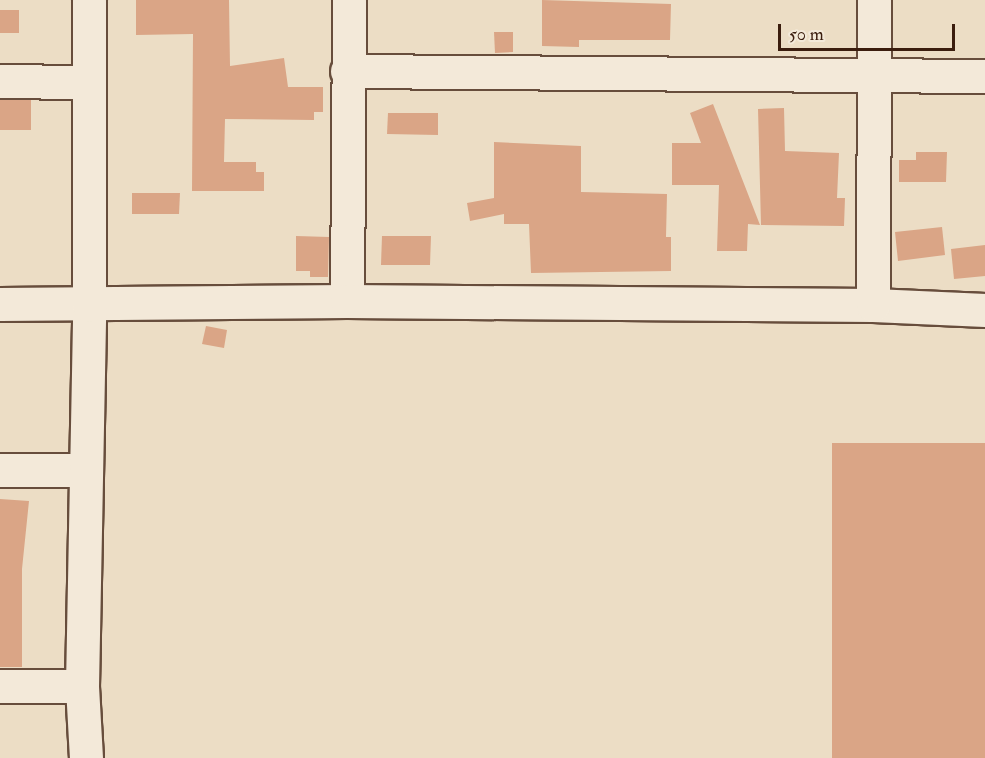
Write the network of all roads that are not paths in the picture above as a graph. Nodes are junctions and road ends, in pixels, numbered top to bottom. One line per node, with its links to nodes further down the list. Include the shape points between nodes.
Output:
1 (88, 0): 8 (street)
2 (349, 0): 4 (street)
3 (874, 0): 5 (street)
4 (347, 70): 5 (street); 9 (street)
5 (873, 75): 6 (street); 12 (street)
6 (985, 76)
7 (0, 81): 8 (street)
8 (86, 82): 11 (street)
9 (347, 301): 11 (street); 12 (street)
10 (0, 304): 11 (street)
11 (89, 305): 15 (street)
12 (873, 305): 13 (street)
13 (985, 310)
14 (0, 470): 15 (street)
15 (83, 470): 17 (street)
16 (0, 686): 17 (street)
17 (82, 686): 18 (street)
18 (86, 758)

